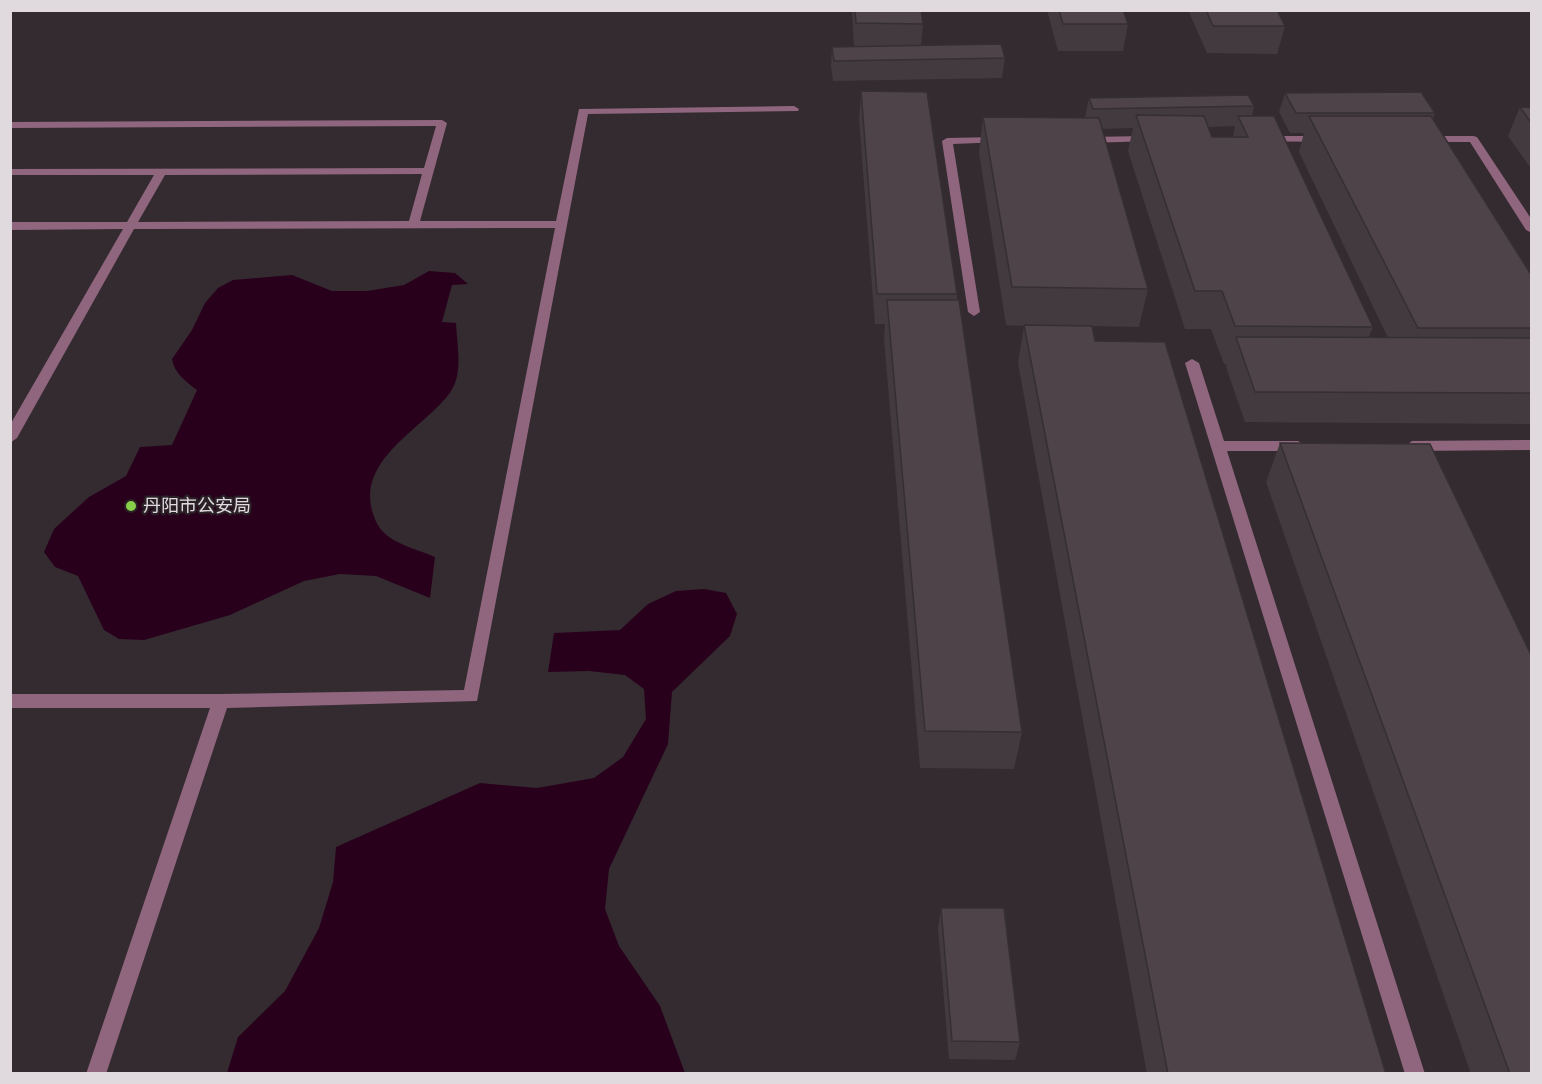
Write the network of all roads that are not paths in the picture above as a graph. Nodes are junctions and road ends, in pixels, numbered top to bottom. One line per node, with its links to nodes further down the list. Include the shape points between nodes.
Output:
1 (794, 109): 13 (lane, via 583,111)
2 (10, 125): 10 (lane, via 442,123)
3 (1250, 139): 4 (lane)
4 (1332, 139)
5 (1414, 139): 16 (lane, via 1473,139)
6 (1017, 140): 17 (lane, via 947,141)
7 (1075, 140): 8 (lane)
8 (1157, 140)
9 (161, 171): 10 (lane); 11 (lane); 14 (lane)
10 (429, 171): 12 (lane)
11 (10, 172)
12 (414, 223): 13 (lane); 14 (lane)
13 (561, 224): 25 (lane, via 471,696)
14 (131, 225): 15 (lane); 19 (lane)
15 (10, 226)
16 (1532, 230)
17 (974, 312)
18 (1192, 363): 21 (lane)
19 (10, 438)
20 (1532, 445): 23 (lane)
21 (1218, 446): 22 (lane); 27 (lane)
22 (1311, 446)
23 (1392, 446)
24 (10, 701): 25 (lane)
25 (221, 701): 26 (lane)
26 (96, 1074)
27 (1415, 1074)

